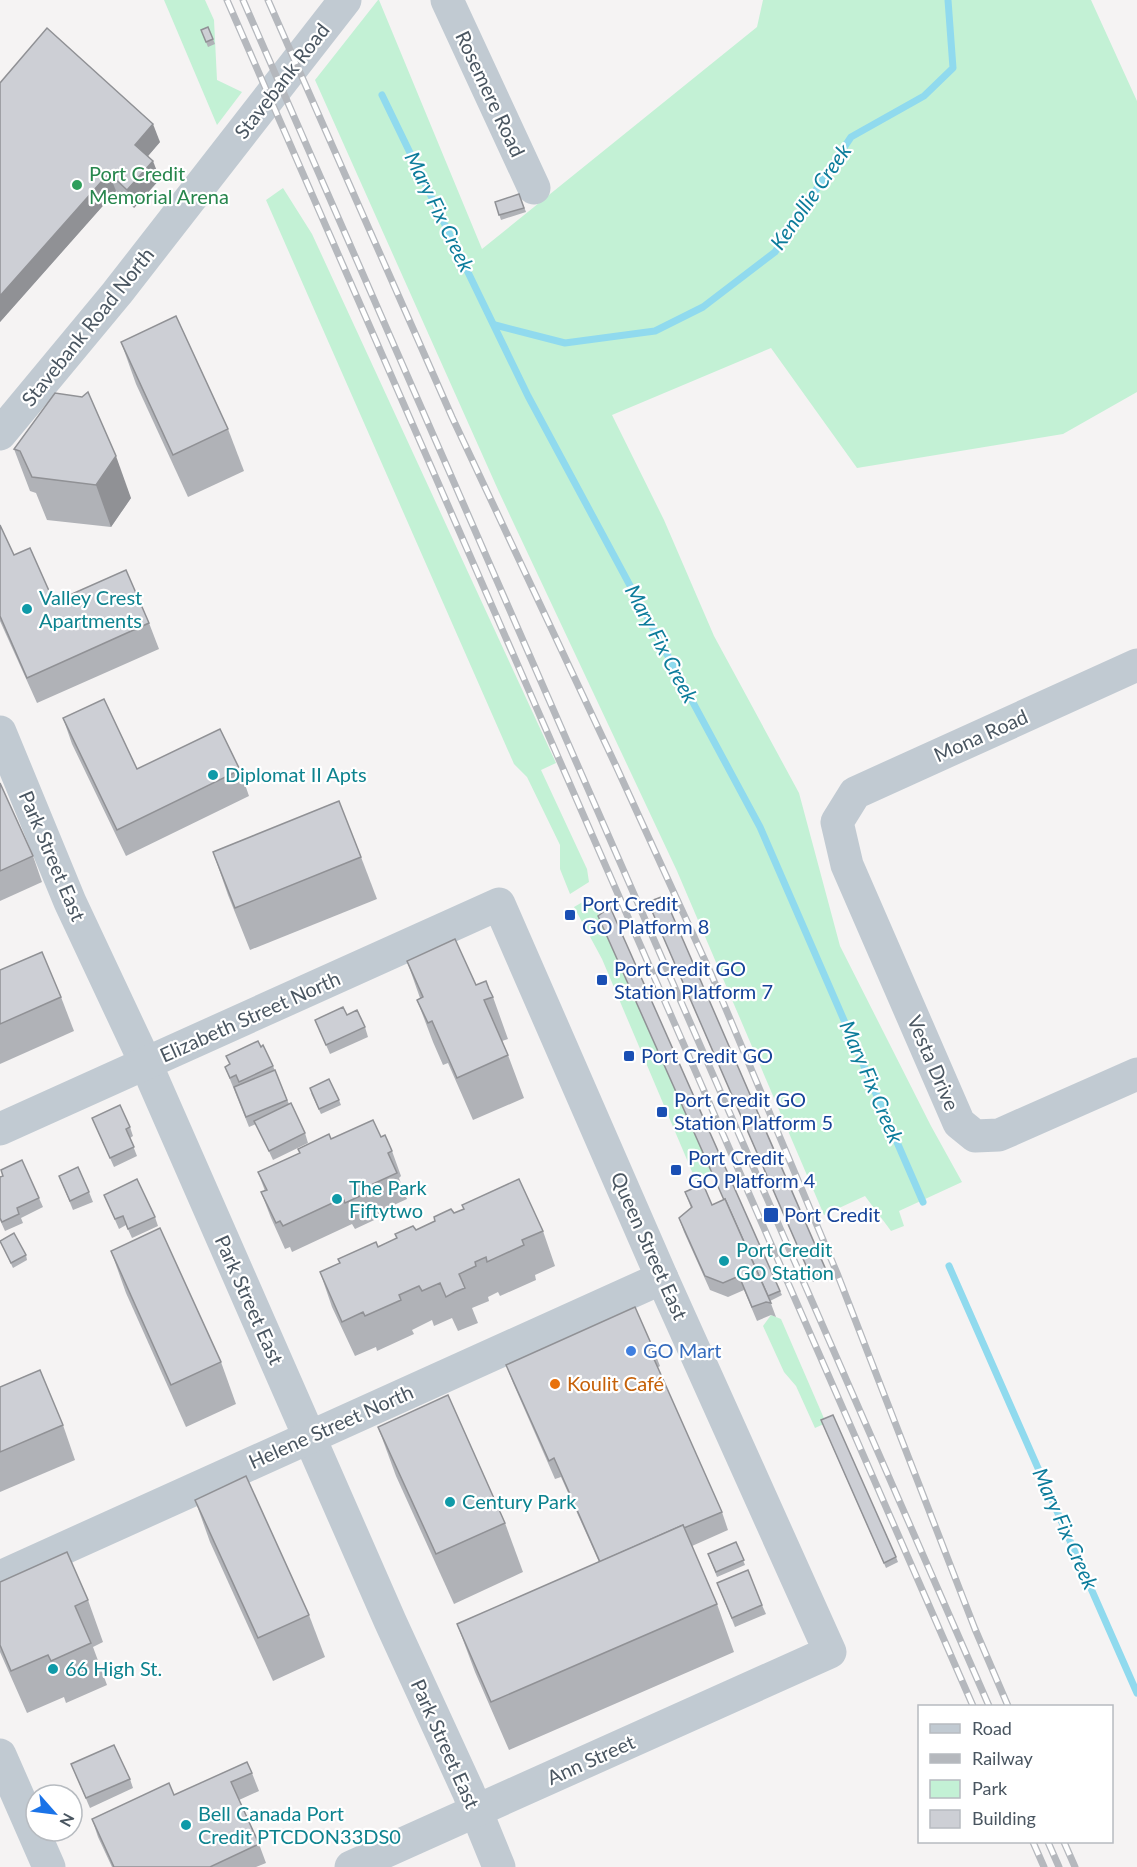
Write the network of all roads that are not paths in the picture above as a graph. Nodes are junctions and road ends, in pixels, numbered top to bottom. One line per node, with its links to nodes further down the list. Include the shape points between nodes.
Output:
1 (345, 0): 4 (street, Stavebank Road)
2 (447, 0): 3 (street, Rosemere Road)
3 (534, 188)
4 (174, 219): 5 (street, Stavebank Road North)
5 (0, 434)
6 (1137, 665): 8 (street, Mona Road, via 855,793)
7 (0, 732): 10 (street, Park Street East, via 70,902)
8 (837, 822): 11 (street, Vesta Drive, via 848,866 959,1123 975,1136 999,1135)
9 (499, 904): 10 (street, Elizabeth Street North); 13 (street, Queen Street East)
10 (146, 1064): 12 (street, Elizabeth Street North); 14 (street, Park Street East)
11 (1137, 1074)
12 (0, 1129)
13 (662, 1278): 14 (street, Helene Street North); 16 (street, Queen Street East)
14 (310, 1437): 15 (street, Helene Street North); 18 (street, Park Street East)
15 (0, 1577)
16 (830, 1652): 18 (street, Ann Street)
17 (0, 1755): 19 (street)
18 (476, 1811): 20 (street, Ann Street); 21 (street, Park Street East)
19 (49, 1867)
20 (351, 1867)
21 (499, 1867)

